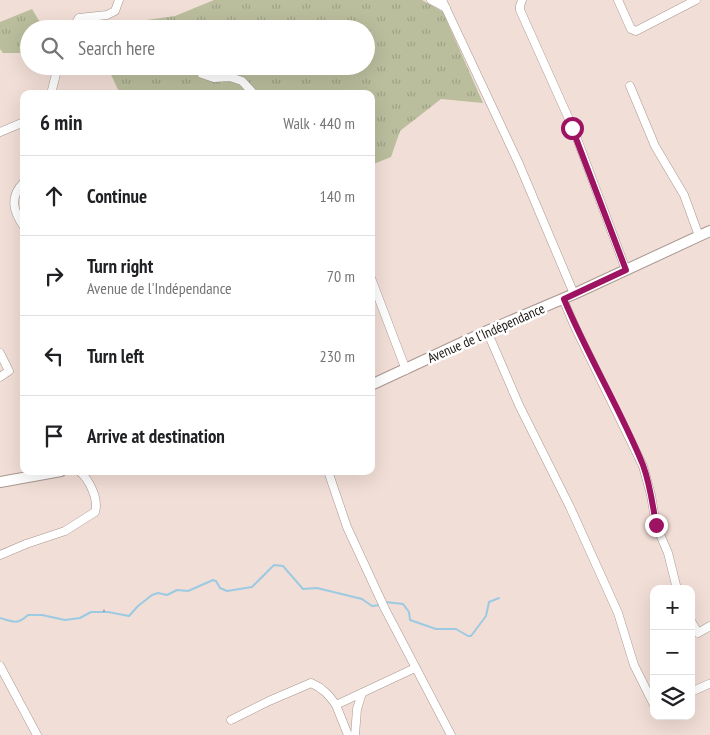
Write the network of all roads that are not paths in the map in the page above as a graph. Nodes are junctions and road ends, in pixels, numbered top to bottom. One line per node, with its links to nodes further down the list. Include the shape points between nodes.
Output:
1 (119, 0): 8 (street, via 115,11 107,15)
2 (431, 0): 7 (street)
3 (442, 0): 7 (street)
4 (522, 0): 20 (street, via 520,10 572,128)
5 (618, 0): 6 (street, via 631,29 636,32)
6 (696, 0)
7 (446, 8): 22 (street, via 519,164)
8 (78, 20)
9 (56, 75): 12 (street)
10 (205, 75): 13 (street, via 230,77 242,81)
11 (630, 86): 19 (street, via 655,146 684,195)
12 (52, 90)
13 (250, 90)
14 (20, 124): 15 (street)
15 (0, 132)
16 (20, 187): 17 (street, via 13,204)
17 (20, 219)
18 (710, 231): 19 (main road, Avenue de l'Indépendance)
19 (699, 236): 20 (main road, Avenue de l'Indépendance)
20 (626, 270): 22 (main road, Avenue de l'Indépendance)
21 (375, 289): 26 (street)
22 (574, 294): 23 (main road, Avenue de l'Indépendance)
23 (564, 299): 24 (main road, Avenue de l'Indépendance); 34 (street, via 643,466 656,525 668,553)
24 (487, 331): 26 (main road, Avenue de l'Indépendance); 42 (street, via 606,586 634,665)
25 (0, 353): 27 (street, via 10,371)
26 (406, 370): 28 (main road, Avenue de l'Indépendance)
27 (0, 378)
28 (375, 383)
29 (39, 475): 32 (main road)
30 (84, 475): 33 (street, via 95,496 95,512 65,532)
31 (329, 475): 38 (street, via 348,527)
32 (0, 482)
33 (0, 555)
34 (676, 585)
35 (710, 626): 36 (street, via 698,633)
36 (695, 628)
37 (0, 666): 45 (street)
38 (415, 668): 41 (street); 48 (street)
39 (709, 684): 40 (street)
40 (695, 690)
41 (362, 693): 43 (street); 47 (street, via 357,709)
42 (650, 697)
43 (336, 705): 44 (street, via 328,693 311,683); 46 (street)
44 (231, 720)
45 (37, 735)
46 (348, 735)
47 (356, 735)
48 (451, 735)

